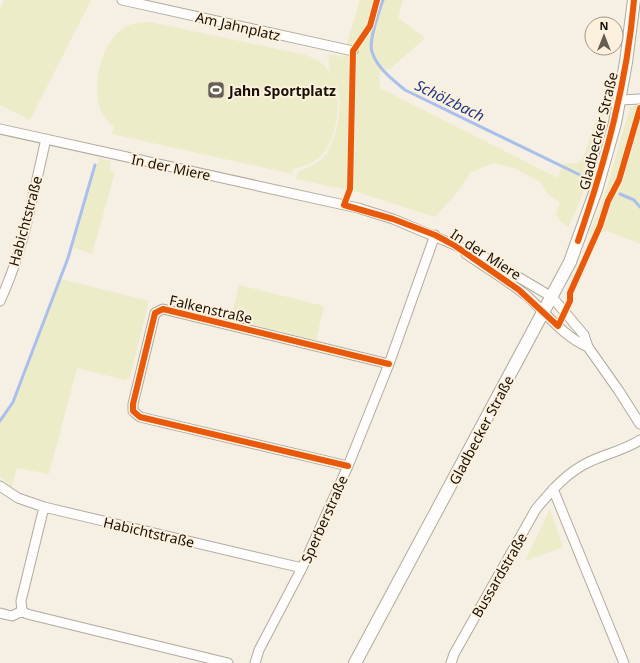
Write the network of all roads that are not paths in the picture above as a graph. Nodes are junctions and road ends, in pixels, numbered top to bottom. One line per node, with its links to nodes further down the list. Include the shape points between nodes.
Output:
1 (122, 0): 3 (street, Am Jahnplatz)
2 (634, 0): 5 (main road, Gladbecker Straße)
3 (353, 51)
4 (640, 99): 5 (street, Gladbecker Straße)
5 (620, 100): 10 (main road, Gladbecker Straße, via 596,190 570,262)
6 (0, 129): 7 (street, In der Miere)
7 (46, 139): 8 (street, In der Miere, via 358,208); 11 (street, Habichtstraße, via 23,238)
8 (435, 235): 9 (street, In der Miere); 14 (street, Sperberstraße)
9 (454, 245): 10 (street, In der Miere, via 486,258); 12 (street, In der Miere, via 519,290)
10 (552, 297): 12 (main road, Gladbecker Straße); 13 (street, In der Miere, via 584,335)
11 (0, 301)
12 (543, 313): 13 (street, In der Miere, via 578,343); 26 (main road, Gladbecker Straße)
13 (588, 347): 15 (street, In der Miere)
14 (389, 364): 17 (street, Sperberstraße); 17 (street, Falkenstraße, via 163,309 156,313 133,411 156,421)
15 (640, 424)
16 (640, 440): 19 (street, Bussardstraße, via 588,463)
17 (348, 466): 21 (street, Sperberstraße)
18 (0, 486): 20 (street, Habichtstraße, via 18,498)
19 (553, 489): 27 (street, Bussardstraße, via 536,509); 28 (street)
20 (44, 507): 21 (street, Habichtstraße); 22 (street, via 21,601)
21 (302, 568): 25 (street, Sperberstraße, via 259,650)
22 (22, 611): 23 (street, via 12,616); 24 (street)
23 (0, 613)
24 (228, 663)
25 (255, 663)
26 (355, 663)
27 (451, 663)
28 (624, 663)

